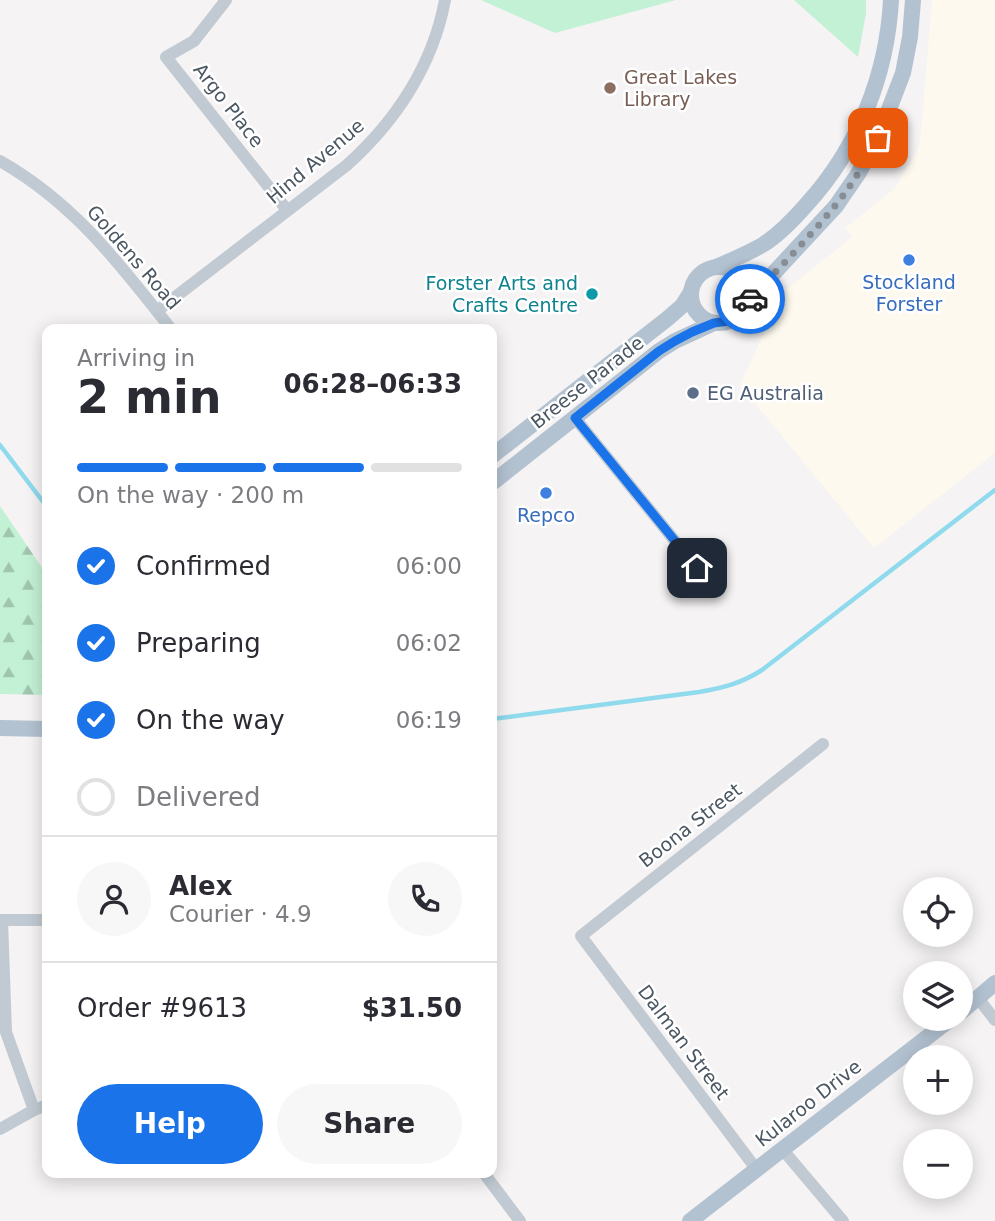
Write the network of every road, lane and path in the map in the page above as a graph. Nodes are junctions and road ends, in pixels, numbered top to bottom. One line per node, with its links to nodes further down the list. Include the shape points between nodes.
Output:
1 (226, 0): 6 (street, Argo Place, via 194,41 166,57)
2 (445, 0): 6 (street, Hind Avenue, via 430,52 386,125 347,165)
3 (891, 0): 7 (main road, via 890,29 873,94 841,161 789,225 763,244)
4 (913, 0): 9 (main road, via 903,73 878,138 836,206)
5 (0, 161): 10 (street, Goldens Road, via 88,228)
6 (287, 210): 10 (street, Hind Avenue)
7 (716, 267): 8 (main road, via 700,274); 9 (main road, via 741,277 746,285)
8 (691, 292): 11 (main road, via 699,315); 14 (main road, Breese Parade, via 667,319)
9 (745, 304): 11 (main road, via 735,318)
10 (157, 311): 12 (street, Goldens Road)
11 (714, 323): 13 (main road, Breese Parade, via 659,351)
12 (167, 324)
13 (575, 418): 15 (main road, Breese Parade); 16 (street)
14 (497, 452)
15 (497, 479)
16 (697, 568)
17 (0, 728): 18 (main road)
18 (42, 729)
19 (823, 744): 22 (street, Boona Street)
20 (1, 920): 21 (street); 29 (street, via 6,1032)
21 (42, 920)
22 (581, 936): 32 (street, Dalman Street)
23 (995, 983): 24 (main road)
24 (978, 998): 25 (main road); 26 (street)
25 (973, 1002)
26 (995, 1020)
27 (935, 1031): 31 (main road, Kularoo Drive)
28 (42, 1107): 29 (street)
29 (34, 1110): 30 (street)
30 (0, 1129)
31 (783, 1150): 32 (main road, Kularoo Drive); 36 (street)
32 (757, 1170): 35 (main road, Kularoo Drive)
33 (488, 1178): 34 (street)
34 (520, 1221)
35 (690, 1221)
36 (843, 1221)

